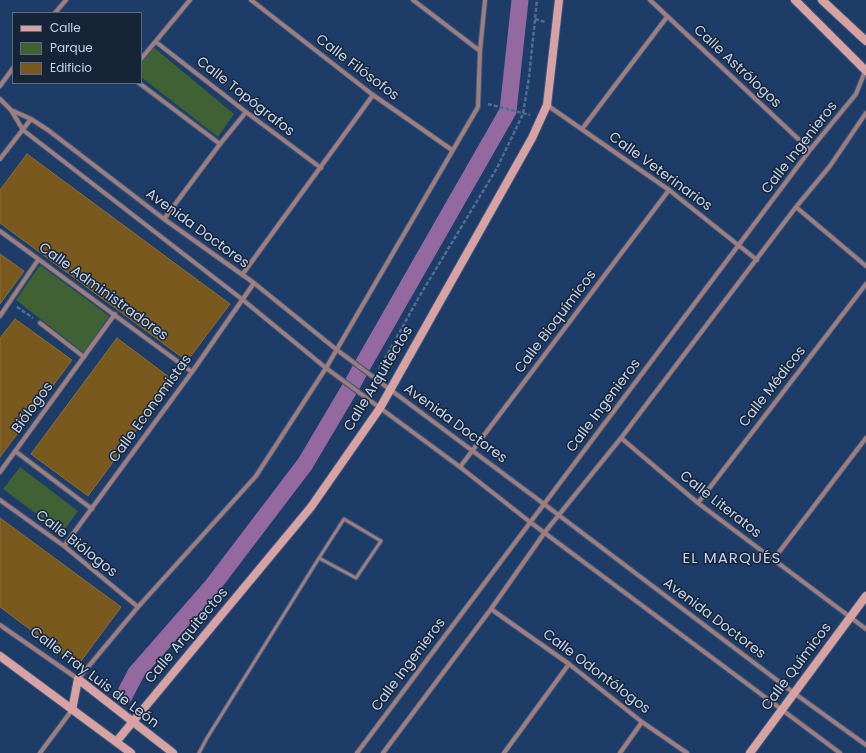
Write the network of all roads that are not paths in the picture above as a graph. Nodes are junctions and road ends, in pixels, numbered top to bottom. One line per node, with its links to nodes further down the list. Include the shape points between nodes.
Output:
1 (66, 0): 10 (street)
2 (190, 0): 13 (street)
3 (251, 0): 20 (street, Calle Filósofos)
4 (413, 0): 14 (street)
5 (485, 0): 14 (street)
6 (559, 0): 22 (street, Calle Arquitectos)
7 (650, 0): 11 (street, Calle Astrólogos)
8 (794, 0): 17 (street)
9 (822, 0): 12 (street)
10 (56, 12)
11 (667, 17): 27 (street); 31 (street, Calle Astrólogos)
12 (866, 41)
13 (156, 42): 15 (street); 24 (street, Calle Topógrafos)
14 (480, 51): 30 (street, via 478,106)
15 (142, 58)
16 (12, 69): 19 (street)
17 (866, 70): 31 (street, Calle Ingenieros, via 856,94)
18 (139, 84): 29 (street)
19 (0, 86)
20 (374, 95): 30 (street, Calle Filósofos); 33 (street)
21 (0, 99): 23 (street, Avenida Doctores)
22 (547, 105): 27 (street, Calle Veterinarios); 53 (street, Calle Arquitectos, via 532,138)
23 (11, 110): 26 (street, Avenida Doctores); 28 (street, Avenida Doctores)
24 (246, 112): 29 (street); 33 (street, Calle Topógrafos)
25 (866, 113): 35 (street, via 830,166)
26 (31, 119): 28 (street); 36 (street, Avenida Doctores)
27 (582, 129): 34 (street, Calle Veterinarios)
28 (23, 130): 32 (street); 45 (street, Avenida Doctores)
29 (220, 144): 36 (street)
30 (452, 150): 49 (street)
31 (810, 150): 38 (street, Calle Ingenieros)
32 (0, 159)
33 (321, 168): 42 (street)
34 (669, 190): 38 (street, Calle Veterinarios); 57 (street, Calle Bioquímicos)
35 (796, 207): 40 (street); 41 (street)
36 (164, 219): 42 (street, Avenida Doctores)
37 (0, 231): 39 (street, Calle Administradores)
38 (739, 245): 40 (street, Calle Veterinarios); 63 (street, Calle Ingenieros)
39 (38, 260): 46 (street, Calle Administradores); 47 (street)
40 (757, 260): 55 (street)
41 (866, 266)
42 (242, 275): 43 (street, Avenida Doctores)
43 (254, 283): 45 (street, Calle Economistas); 49 (street, Avenida Doctores)
44 (866, 284): 62 (street, Calle Médicos)
45 (243, 300): 51 (street, Avenida Doctores); 52 (street, Calle Economistas)
46 (115, 314): 50 (street, Biólogos); 52 (street, Calle Administradores)
47 (0, 316)
48 (40, 323): 50 (street)
49 (337, 350): 51 (street); 53 (street, Avenida Doctores)
50 (84, 357): 58 (street, Biólogos)
51 (326, 368): 54 (street, Avenida Doctores); 72 (street, via 256,476)
52 (192, 372): 64 (street, Calle Economistas)
53 (390, 390): 54 (street, Calle Arquitectos); 57 (street, Avenida Doctores)
54 (380, 408): 59 (street, Avenida Doctores); 83 (street, Calle Arquitectos, via 311,507)
55 (621, 438): 62 (street, Calle Literatos); 65 (street)
56 (866, 438): 70 (street)
57 (473, 450): 59 (street, Calle Bioquímicos); 63 (street, Avenida Doctores)
58 (15, 451): 60 (street, Biólogos); 64 (street)
59 (460, 467): 66 (street, Avenida Doctores)
60 (0, 472)
61 (0, 500): 68 (street, Calle Biólogos)
62 (698, 503): 70 (street, Calle Literatos)
63 (544, 504): 65 (street, Avenida Doctores); 66 (street, Calle Ingenieros)
64 (92, 509): 68 (street, Calle Economistas)
65 (559, 515): 67 (street); 80 (street, Avenida Doctores)
66 (530, 522): 67 (street, Avenida Doctores); 91 (street, Calle Ingenieros)
67 (545, 532): 73 (street); 82 (street, Avenida Doctores)
68 (64, 546): 72 (street, Calle Biólogos)
69 (319, 558): 69 (lane, via 356,578 381,540 344,519); 90 (lane)
70 (773, 560): 74 (street, Calle Literatos)
71 (866, 596): 74 (street, Calle Químicos)
72 (138, 607): 79 (street)
73 (491, 609): 78 (street, Calle Odontólogos); 92 (street)
74 (850, 618): 76 (street, Calle Literatos); 80 (street, Calle Químicos)
75 (0, 625): 79 (street, Calle Fray Luis de León)
76 (866, 629)
77 (0, 656): 81 (street)
78 (569, 664): 84 (street, Calle Odontólogos); 93 (street)
79 (78, 679): 81 (street); 83 (street, Calle Fray Luis de León)
80 (794, 693): 82 (street, Calle Químicos); 86 (street, Avenida Doctores)
81 (72, 710): 85 (street); 87 (street)
82 (782, 710): 96 (street, Calle Químicos); 97 (street, Avenida Doctores)
83 (133, 722): 85 (street, Calle Arquitectos); 89 (street, Calle Fray Luis de León)
84 (642, 722): 94 (street); 95 (street, Calle Odontólogos)
85 (116, 742): 88 (street)
86 (866, 745)
87 (40, 753)
88 (131, 753)
89 (172, 753)
90 (199, 753)
91 (357, 753)
92 (383, 753)
93 (504, 753)
94 (620, 753)
95 (687, 753)
96 (750, 753)
97 (840, 753)

